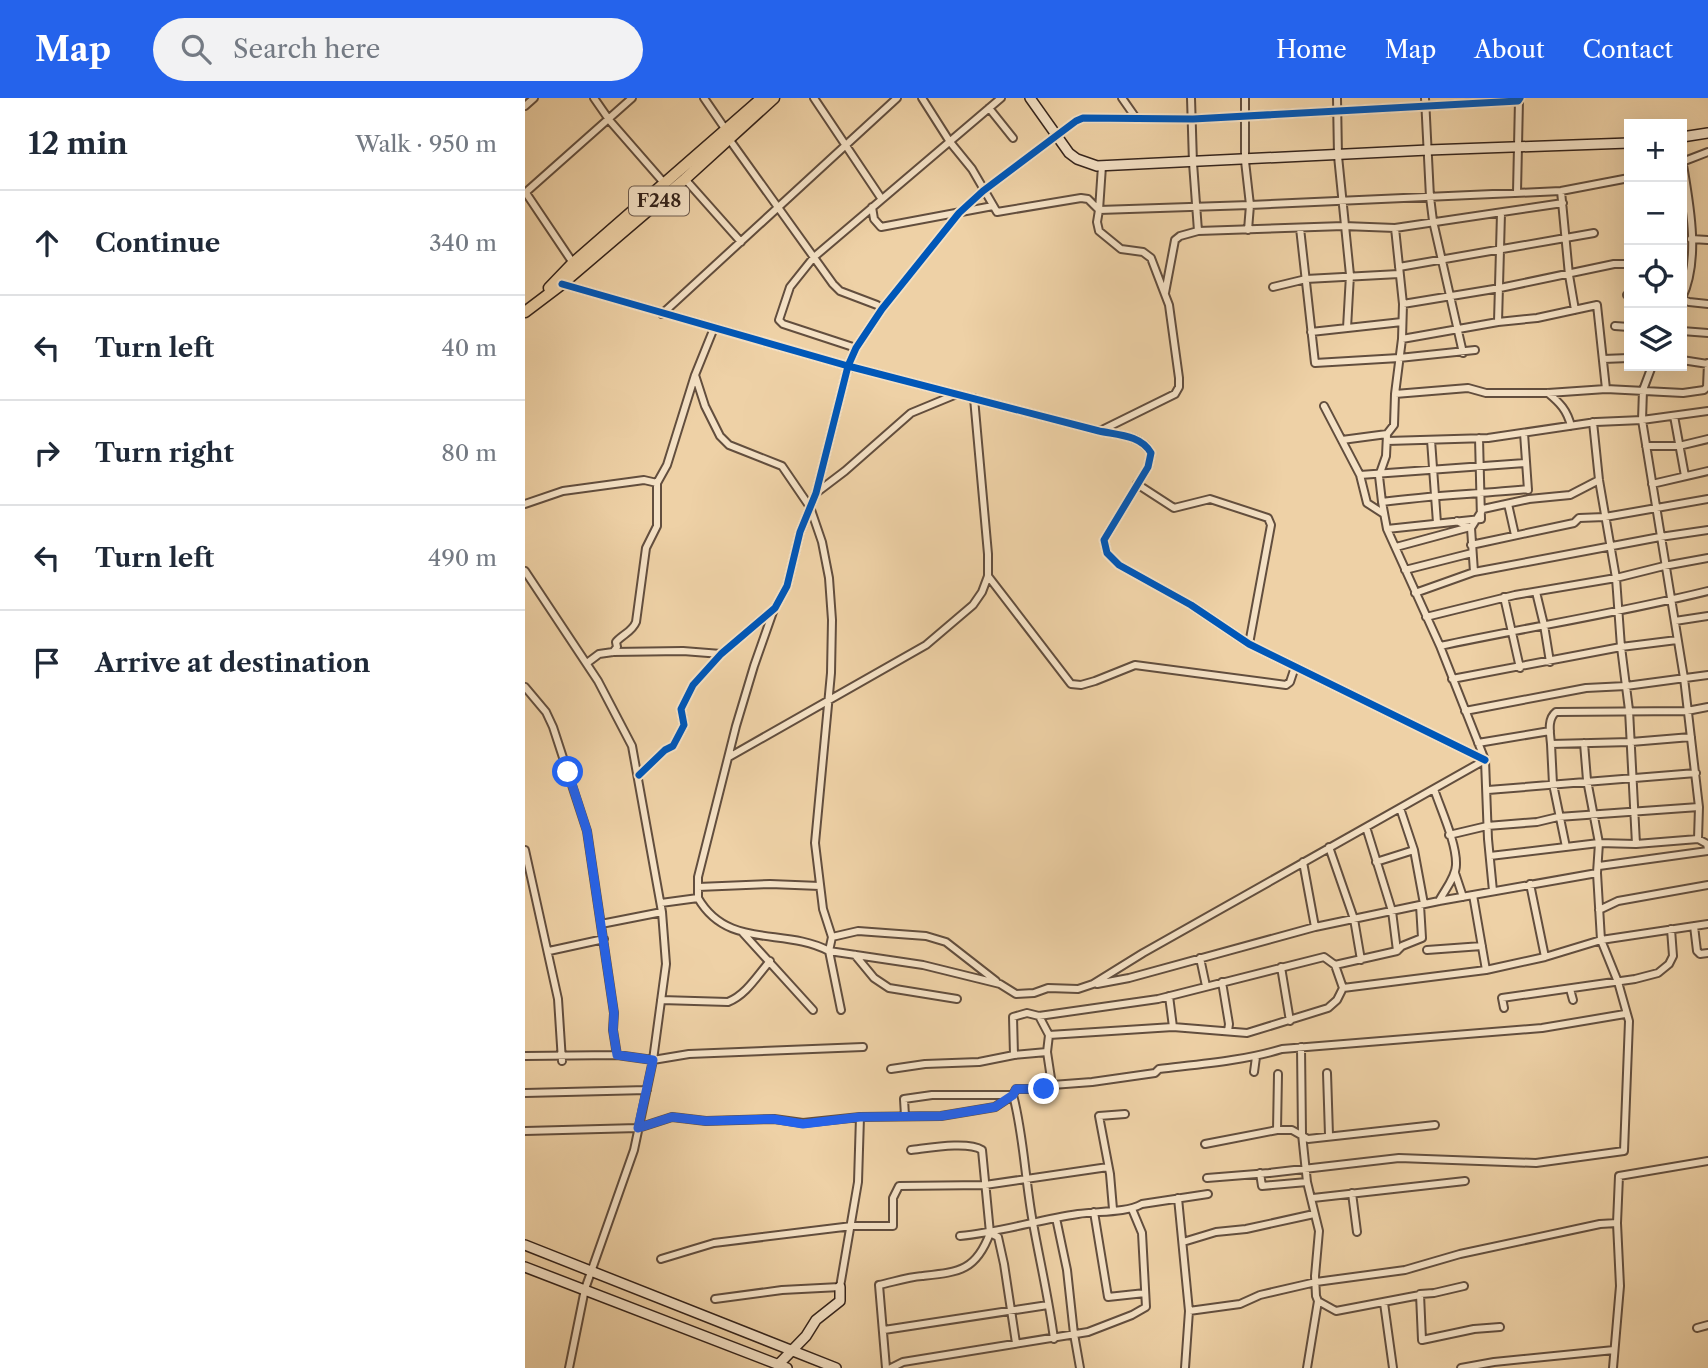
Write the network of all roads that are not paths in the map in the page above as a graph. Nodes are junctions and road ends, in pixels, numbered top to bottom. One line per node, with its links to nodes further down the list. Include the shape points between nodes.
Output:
1 (534, 98): 18 (street)
2 (594, 98): 22 (street)
3 (632, 98): 22 (street)
4 (704, 98): 26 (street)
5 (762, 98): 26 (main road, F248)
6 (774, 98): 26 (main road, F248)
7 (814, 98): 32 (street)
8 (897, 98): 32 (street)
9 (922, 98): 30 (street)
10 (1001, 98): 19 (street)
11 (1030, 98): 28 (street)
12 (1122, 98): 23 (street)
13 (1191, 98): 24 (street)
14 (1245, 98): 21 (street)
15 (1337, 98): 20 (street)
16 (1519, 99): 17 (street); 33 (street)
17 (1426, 102): 20 (street); 34 (street)
18 (525, 106)
19 (989, 108): 29 (street); 30 (street)
20 (1337, 111): 21 (street); 36 (street)
21 (1245, 116): 24 (street); 38 (street)
22 (608, 118): 44 (street); 48 (street)
23 (1136, 118): 24 (street); 28 (street, via 1083,118)
24 (1193, 119): 39 (street)
25 (1708, 133): 27 (street)
26 (728, 134): 41 (main road, F248); 44 (main road, F248); 57 (street)
27 (1687, 136)
28 (1057, 137): 40 (street, via 1077,159); 45 (street)
29 (1013, 138)
30 (950, 142): 45 (street); 50 (street)
31 (1624, 143): 33 (street)
32 (845, 146): 50 (street); 57 (street)
33 (1518, 148): 34 (street); 47 (street)
34 (1428, 150): 36 (street); 49 (street)
35 (1708, 152): 37 (street)
36 (1338, 156): 38 (street); 51 (street)
37 (1687, 159)
38 (1245, 161): 39 (street); 53 (street)
39 (1193, 163): 40 (street); 55 (street)
40 (1103, 166): 58 (street)
41 (685, 179): 71 (street); 84 (main road, F248)
42 (1624, 179): 46 (street)
43 (1684, 182): 68 (street)
44 (665, 184): 75 (main road, F248)
45 (983, 191): 54 (street); 59 (street)
46 (1561, 191): 47 (street); 52 (street)
47 (1517, 192): 49 (street)
48 (525, 193): 75 (street)
49 (1430, 197): 51 (street); 61 (street)
50 (881, 198): 56 (street)
51 (1342, 201): 53 (street); 62 (street)
52 (1563, 203): 60 (street); 69 (street)
53 (1250, 205): 55 (street); 65 (street)
54 (993, 206): 58 (street, via 997,212 1081,198); 59 (street)
55 (1197, 206): 58 (street); 66 (street)
56 (872, 207): 59 (street, via 881,227); 73 (street)
57 (777, 208): 71 (street); 73 (street)
58 (1100, 210): 87 (street, via 1099,231 1121,249 1151,258)
59 (959, 213): 108 (street)
60 (1501, 213): 61 (street); 72 (street)
61 (1433, 221): 64 (street); 74 (street)
62 (1344, 226): 63 (street); 64 (street); 80 (street)
63 (1300, 228): 65 (street); 82 (street)
64 (1395, 228): 79 (street)
65 (1248, 230): 66 (street)
66 (1198, 231): 87 (street, via 1175,240)
67 (1594, 233): 69 (street)
68 (1691, 239): 70 (street); 78 (street)
69 (1566, 240): 72 (street); 81 (street)
70 (1708, 240)
71 (741, 242): 96 (street)
72 (1501, 250): 74 (street); 86 (street)
73 (814, 257): 93 (street, via 840,291); 108 (street, via 790,287 779,320)
74 (1443, 260): 79 (street); 88 (street)
75 (573, 264): 89 (main road, F248)
76 (1624, 264): 81 (street)
77 (1687, 265): 78 (street)
78 (1691, 265): 83 (street)
79 (1399, 270): 80 (street); 91 (street)
80 (1350, 275): 82 (street); 102 (street)
81 (1569, 275): 86 (street); 95 (street)
82 (1306, 279): 85 (street); 105 (street)
83 (1687, 280)
84 (562, 284): 89 (main road, F248); 96 (street)
85 (1273, 287)
86 (1500, 288): 88 (street); 98 (street)
87 (1164, 294): 130 (street, via 1179,387 1175,394)
88 (1451, 297): 91 (street); 103 (street)
89 (540, 299): 94 (main road, F248)
90 (1687, 300): 92 (street)
91 (1403, 304): 97 (street)
92 (1708, 304)
93 (877, 305)
94 (526, 310)
95 (1575, 310): 98 (street); 113 (street, via 1593,304 1598,308)
96 (661, 314): 101 (street)
97 (1402, 322): 102 (street); 107 (street)
98 (1498, 322): 103 (street)
99 (1615, 326): 100 (street)
100 (1624, 327)
101 (713, 328): 115 (street); 117 (street)
102 (1347, 328): 105 (street)
103 (1458, 330): 107 (street); 110 (street)
104 (1687, 331): 106 (street)
105 (1311, 332): 111 (street, via 1311,364)
106 (1708, 333)
107 (1402, 339): 111 (street)
108 (856, 348): 115 (street)
109 (1475, 350): 110 (street)
110 (1463, 353): 111 (street)
111 (1399, 358): 122 (street)
112 (1624, 358): 113 (street)
113 (1603, 359): 118 (street)
114 (1687, 361): 119 (street, via 1708,363 1704,390)
115 (848, 366): 121 (street); 150 (street)
116 (1650, 371): 119 (street)
117 (695, 375): 147 (street); 158 (street, via 720,436 729,445 782,466)
118 (1606, 389): 119 (street); 120 (street)
119 (1643, 390): 127 (street)
120 (1548, 393): 122 (street, via 1486,393 1468,388); 129 (street, via 1562,405)
121 (957, 394): 123 (street); 150 (street, via 911,413)
122 (1395, 394): 132 (street, via 1394,425)
123 (974, 398): 130 (street); 179 (street)
124 (1324, 406): 135 (street)
125 (1708, 411): 126 (street)
126 (1674, 416): 127 (street); 138 (street)
127 (1642, 421): 128 (street); 137 (street)
128 (1593, 422): 129 (street); 146 (street)
129 (1571, 426): 131 (street)
130 (1099, 431): 148 (street, via 1146,444 1151,453 1148,467)
131 (1524, 433): 133 (street); 139 (street)
132 (1387, 438): 135 (street); 136 (street); 143 (street)
133 (1479, 438): 136 (street); 140 (street)
134 (1708, 439): 138 (street)
135 (1342, 440): 144 (street)
136 (1431, 440): 141 (street)
137 (1646, 446): 138 (street); 149 (street)
138 (1679, 446): 145 (street)
139 (1525, 463): 140 (street); 153 (street)
140 (1480, 466): 141 (street); 151 (street)
141 (1433, 468): 143 (street); 152 (street)
142 (1708, 471): 145 (street)
143 (1380, 472): 144 (street); 155 (street)
144 (1360, 475): 161 (street, via 1367,503)
145 (1685, 476): 149 (street)
146 (1599, 480): 153 (street, via 1570,495); 162 (street)
147 (657, 483): 156 (street, via 644,480 563,491); 197 (street, via 657,526 646,548 636,622 633,630 616,642)
148 (1137, 484): 194 (street, via 1104,540 1107,552 1119,565); 194 (street, via 1174,508 1210,499 1268,518 1271,525)
149 (1652, 484): 159 (street)
150 (816, 494): 158 (street)
151 (1481, 494): 152 (street); 153 (street); 160 (street)
152 (1435, 495): 155 (street); 165 (street)
153 (1530, 495): 157 (street)
154 (1708, 499): 159 (street)
155 (1382, 502): 161 (street)
156 (525, 504)
157 (1508, 504): 160 (street); 169 (street)
158 (810, 507): 186 (street, via 787,586); 208 (street, via 829,578)
159 (1656, 508): 162 (street); 170 (street)
160 (1483, 509): 163 (street, via 1481,519)
161 (1384, 514): 167 (street)
162 (1605, 517): 169 (street, via 1579,518 1574,523); 172 (street)
163 (1472, 520): 164 (street); 166 (street)
164 (1457, 521): 165 (street); 166 (street)
165 (1437, 523): 167 (street)
166 (1471, 528): 171 (street); 173 (street)
167 (1388, 529): 171 (street)
168 (1708, 530): 170 (street)
169 (1515, 535): 173 (street)
170 (1660, 537): 172 (street); 175 (street)
171 (1396, 547): 176 (street)
172 (1612, 547): 178 (street); 180 (street)
173 (1472, 549): 176 (street); 178 (street)
174 (1708, 558): 175 (street)
175 (1664, 566): 180 (street); 185 (street)
176 (1405, 570): 183 (street)
177 (525, 571): 200 (street)
178 (1474, 572): 183 (street)
179 (988, 576): 201 (street, via 1071,684 1095,681 1135,665 1286,685); 208 (street, via 973,605 926,645)
180 (1616, 578): 182 (street); 187 (street)
181 (1708, 591): 185 (street)
182 (1536, 592): 184 (street); 191 (street)
183 (1415, 593): 189 (street)
184 (1504, 597): 189 (street); 192 (street)
185 (1670, 600): 187 (street); 190 (street)
186 (775, 608): 198 (street); 219 (street)
187 (1619, 612): 191 (street); 196 (street)
188 (1708, 616): 190 (street)
189 (1426, 617): 195 (street)
190 (1675, 621): 193 (street)
191 (1544, 625): 192 (street); 199 (street)
192 (1511, 631): 195 (street); 202 (street)
193 (1677, 640): 196 (street); 204 (street)
194 (1249, 644): 201 (street)
195 (1440, 646): 205 (street)
196 (1621, 647): 199 (street); 206 (street)
197 (613, 652): 198 (street); 200 (street, via 599,654)
198 (721, 654): 222 (street, via 693,685 681,709 684,725 673,746)
199 (1550, 662): 202 (street)
200 (587, 663): 222 (street, via 619,718)
201 (1295, 667): 220 (street)
202 (1520, 668): 205 (street)
203 (1708, 675): 204 (street)
204 (1684, 678): 206 (street); 212 (street)
205 (1452, 679): 211 (street)
206 (1626, 686): 210 (street); 211 (street, via 1586,688)
207 (525, 687): 264 (street, via 546,712 587,831)
208 (829, 699): 219 (street); 251 (street, via 815,843)
209 (1708, 707): 212 (street)
210 (1629, 710): 212 (street); 213 (street, via 1556,712); 215 (street)
211 (1465, 711): 216 (street)
212 (1687, 711): 214 (street)
213 (1550, 731): 216 (street); 218 (street)
214 (1691, 737): 215 (street); 221 (street)
215 (1631, 742): 217 (street); 223 (street)
216 (1478, 743): 220 (street)
217 (1584, 743): 218 (street); 224 (street)
218 (1551, 744): 225 (street)
219 (729, 757): 252 (street)
220 (1485, 760): 226 (street); 227 (street)
221 (1696, 773): 223 (street); 228 (street)
222 (639, 775): 258 (street)
223 (1633, 777): 224 (street); 230 (street)
224 (1587, 780): 225 (street); 231 (street)
225 (1553, 784): 227 (street); 232 (street)
226 (1434, 789): 229 (street); 235 (street)
227 (1488, 790): 233 (street)
228 (1699, 807): 230 (street); 236 (street)
229 (1400, 808): 234 (street); 243 (street)
230 (1635, 810): 231 (street); 238 (street)
231 (1593, 815): 232 (street); 237 (street)
232 (1558, 817): 233 (street); 240 (street)
233 (1487, 826): 235 (street); 244 (street)
234 (1366, 827): 239 (street); 246 (street)
235 (1449, 835): 248 (street)
236 (1698, 839): 238 (street); 241 (street)
237 (1599, 843): 238 (street); 240 (street); 247 (street)
238 (1636, 844)
239 (1329, 847): 245 (street); 263 (street)
240 (1566, 847): 244 (street)
241 (1708, 847): 247 (street)
242 (525, 850): 275 (street)
243 (1414, 850): 246 (street); 259 (street)
244 (1490, 856): 253 (street)
245 (1303, 862): 267 (street); 290 (street)
246 (1376, 862): 261 (street)
247 (1598, 870): 249 (street); 260 (street)
248 (1455, 873): 255 (street); 257 (street)
249 (1530, 884): 253 (street); 280 (street)
250 (1708, 885): 260 (street, via 1618,901)
251 (820, 886): 252 (street); 270 (street)
252 (698, 887): 256 (street)
253 (1493, 891): 254 (street)
254 (1473, 895): 255 (street); 273 (street)
255 (1463, 897): 257 (street)
256 (698, 898): 258 (street); 269 (street, via 718,922)
257 (1439, 901): 259 (street)
258 (661, 903): 262 (street)
259 (1422, 904): 261 (street); 277 (street, via 1423,935)
260 (1599, 910): 272 (street)
261 (1392, 911): 263 (street); 277 (street)
262 (662, 912): 264 (street); 296 (street, via 666,964)
263 (1354, 919): 267 (street); 282 (street)
264 (601, 924): 271 (street)
265 (1708, 924): 266 (street)
266 (1694, 926): 268 (street); 278 (street, via 1697,951)
267 (1315, 927): 281 (street)
268 (1671, 929): 272 (street); 288 (street, via 1669,964 1658,973)
269 (741, 932): 276 (street, via 818,944); 283 (street)
270 (832, 937): 276 (street); 289 (street, via 858,931 926,936 946,942)
271 (604, 939): 275 (street); 310 (street)
272 (1601, 940): 280 (street); 288 (street)
273 (1482, 946): 274 (street); 286 (street)
274 (1427, 950)
275 (549, 951): 314 (street, via 558,999)
276 (829, 951): 279 (street); 300 (street)
277 (1397, 951): 282 (street)
278 (1708, 953)
279 (856, 955): 289 (street); 295 (street, via 874,978 889,988)
280 (1545, 957): 286 (street)
281 (1200, 958): 290 (street); 291 (street)
282 (1361, 960): 284 (street)
283 (770, 961): 296 (street, via 747,989 728,1002); 299 (street)
284 (1335, 965): 285 (street, via 1324,957); 292 (street)
285 (1280, 967): 287 (street); 303 (street)
286 (1486, 970): 292 (street)
287 (1222, 982): 291 (street); 305 (street)
288 (1618, 982): 293 (street); 301 (street)
289 (1000, 984): 290 (street, via 1016,994)
290 (1093, 984)
291 (1206, 986): 294 (street)
292 (1343, 988): 303 (street, via 1328,1008)
293 (1570, 989): 297 (street); 298 (street, via 1502,998)
294 (1169, 996): 302 (street); 304 (street)
295 (957, 999)
296 (661, 1000): 315 (street)
297 (1573, 1000)
298 (1504, 1008)
299 (813, 1010)
300 (841, 1010)
301 (1625, 1014): 308 (street, via 1542,1028); 337 (street, via 1629,1021 1625,1151 1536,1163 1399,1158)
302 (1039, 1016): 306 (street); 311 (street, via 1013,1017)
303 (1290, 1021): 305 (street, via 1247,1033)
304 (1173, 1027): 305 (street); 306 (street)
305 (1228, 1031)
306 (1049, 1035): 309 (street)
307 (863, 1047): 315 (street, via 689,1054)
308 (1301, 1047): 313 (street); 331 (street)
309 (1047, 1052): 311 (street); 320 (street)
310 (617, 1055): 314 (street); 315 (street)
311 (1014, 1055): 316 (street)
312 (525, 1056): 314 (street)
313 (1256, 1057): 317 (street); 320 (street)
314 (561, 1058)
315 (653, 1060): 321 (street)
316 (891, 1069)
317 (1254, 1072)
318 (1327, 1073): 332 (street)
319 (1278, 1074): 329 (street)
320 (1052, 1085): 323 (street, via 1016,1089)
321 (647, 1090): 322 (street); 328 (street)
322 (525, 1093)
323 (1013, 1095): 325 (street, via 995,1107 941,1116); 325 (street, via 904,1099); 340 (street)
324 (1125, 1114): 336 (street, via 1099,1116)
325 (905, 1116): 326 (street)
326 (860, 1117): 328 (street, via 803,1124 672,1117); 355 (street)
327 (1435, 1125): 332 (street)
328 (638, 1128): 330 (street); 363 (street)
329 (1277, 1130): 331 (street); 333 (street)
330 (525, 1131)
331 (1302, 1134): 332 (street, via 1308,1139); 337 (street)
332 (1329, 1135)
333 (1205, 1144)
334 (911, 1150): 343 (street, via 979,1148)
335 (1708, 1161): 353 (street, via 1619,1176)
336 (1108, 1167): 340 (street); 348 (street)
337 (1306, 1167): 338 (street); 342 (street)
338 (1260, 1173): 339 (street); 342 (street, via 1262,1186)
339 (1207, 1178)
340 (1027, 1180): 343 (street); 354 (street)
341 (1465, 1181): 344 (street)
342 (1307, 1182): 347 (street)
343 (985, 1185): 355 (street, via 899,1186 893,1226); 357 (street)
344 (1352, 1193): 347 (street); 356 (street)
345 (1208, 1194): 346 (street)
346 (1178, 1198): 349 (street); 359 (street)
347 (1313, 1198): 351 (street)
348 (1113, 1209): 349 (street); 350 (street)
349 (1132, 1209): 368 (street, via 1142,1233)
350 (1094, 1212): 352 (street); 368 (street, via 1108,1297)
351 (1314, 1214): 359 (street); 364 (street, via 1319,1242)
352 (1056, 1218): 354 (street); 380 (street)
353 (1617, 1223): 364 (street, via 1460,1254 1405,1270); 384 (street, via 1620,1286)
354 (1033, 1224): 357 (street); 373 (street)
355 (852, 1226): 361 (street, via 714,1243); 366 (street)
356 (1357, 1232)
357 (990, 1233): 358 (street); 375 (street, via 998,1237); 379 (street, via 984,1250 969,1267 879,1285)
358 (960, 1236)
359 (1183, 1242): 374 (street)
360 (525, 1245): 363 (street)
361 (661, 1259)
362 (525, 1266): 367 (street)
363 (591, 1270): 367 (street); 383 (street)
364 (1316, 1282): 371 (street); 374 (street, via 1240,1304)
365 (1464, 1286): 369 (street)
366 (840, 1287): 370 (street); 383 (street, via 840,1301 816,1320)
367 (585, 1289): 385 (street); 386 (street)
368 (1145, 1293): 380 (street, via 1146,1307)
369 (1419, 1295): 372 (street); 377 (street, via 1422,1340)
370 (715, 1299)
371 (1318, 1301): 372 (street, via 1336,1311); 392 (street)
372 (1384, 1303): 393 (street)
373 (1048, 1306): 375 (street); 381 (street)
374 (1189, 1311): 391 (street)
375 (1010, 1312): 379 (street); 382 (street)
376 (1708, 1325): 378 (street)
377 (1500, 1327)
378 (1697, 1328)
379 (884, 1330): 388 (street)
380 (1074, 1334): 381 (street); 390 (street)
381 (1054, 1339): 382 (street)
382 (1016, 1343): 389 (street, via 903,1362)
383 (793, 1350): 385 (street); 387 (street)
384 (1614, 1350): 394 (street); 395 (street)
385 (783, 1367)
386 (569, 1368)
387 (837, 1368)
388 (886, 1368)
389 (891, 1368)
390 (1080, 1368)
391 (1185, 1368)
392 (1307, 1368)
393 (1393, 1368)
394 (1461, 1368)
395 (1613, 1368)

